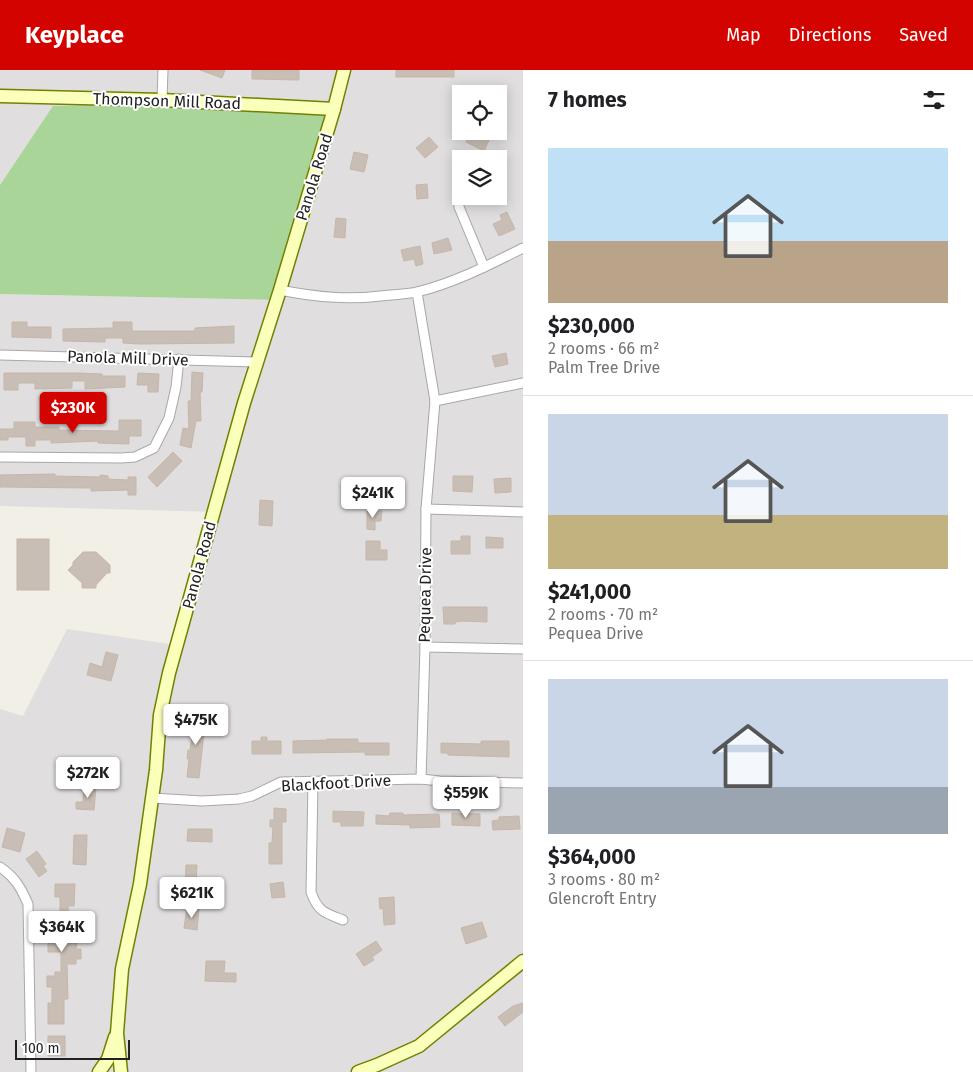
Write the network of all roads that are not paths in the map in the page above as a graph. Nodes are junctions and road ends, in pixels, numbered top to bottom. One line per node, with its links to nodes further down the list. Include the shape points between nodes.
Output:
1 (164, 70): 4 (street)
2 (344, 70): 5 (main road, Panola Road)
3 (0, 96): 4 (main road, Thompson Mill Road)
4 (162, 100): 5 (main road, Thompson Mill Road)
5 (334, 109): 9 (main road, Panola Road)
6 (459, 205): 8 (street)
7 (523, 248): 8 (street)
8 (484, 267): 10 (street)
9 (280, 290): 10 (street, via 338,299); 13 (main road, Panola Road)
10 (416, 292): 15 (street, Pequea Drive)
11 (0, 355): 12 (street, Panola Mill Drive)
12 (179, 359): 13 (street, Panola Mill Drive); 16 (street, via 168,418 154,448 136,457 122,458)
13 (257, 362): 24 (main road, Panola Road, via 169,673 160,715)
14 (523, 383): 15 (street)
15 (435, 402): 17 (street, Pequea Drive)
16 (0, 457)
17 (426, 509): 18 (street); 19 (street, Pequea Drive)
18 (523, 512)
19 (425, 647): 20 (street); 21 (street, Pequea Drive)
20 (523, 649)
21 (421, 779): 22 (street, Blackfoot Drive); 23 (street, Blackfoot Drive)
22 (313, 782): 24 (street, Blackfoot Drive, via 281,782 239,799); 26 (street, via 311,892 321,911)
23 (523, 783)
24 (152, 798): 28 (main road, Panola Road, via 140,884 122,970)
25 (0, 867): 29 (street, via 13,875 28,904)
26 (343, 920)
27 (523, 961): 32 (main road, via 418,1046)
28 (117, 1033): 30 (main road, via 108,1059); 31 (main road, Panola Road)
29 (31, 1072)
30 (99, 1072)
31 (121, 1072)
32 (358, 1072)

